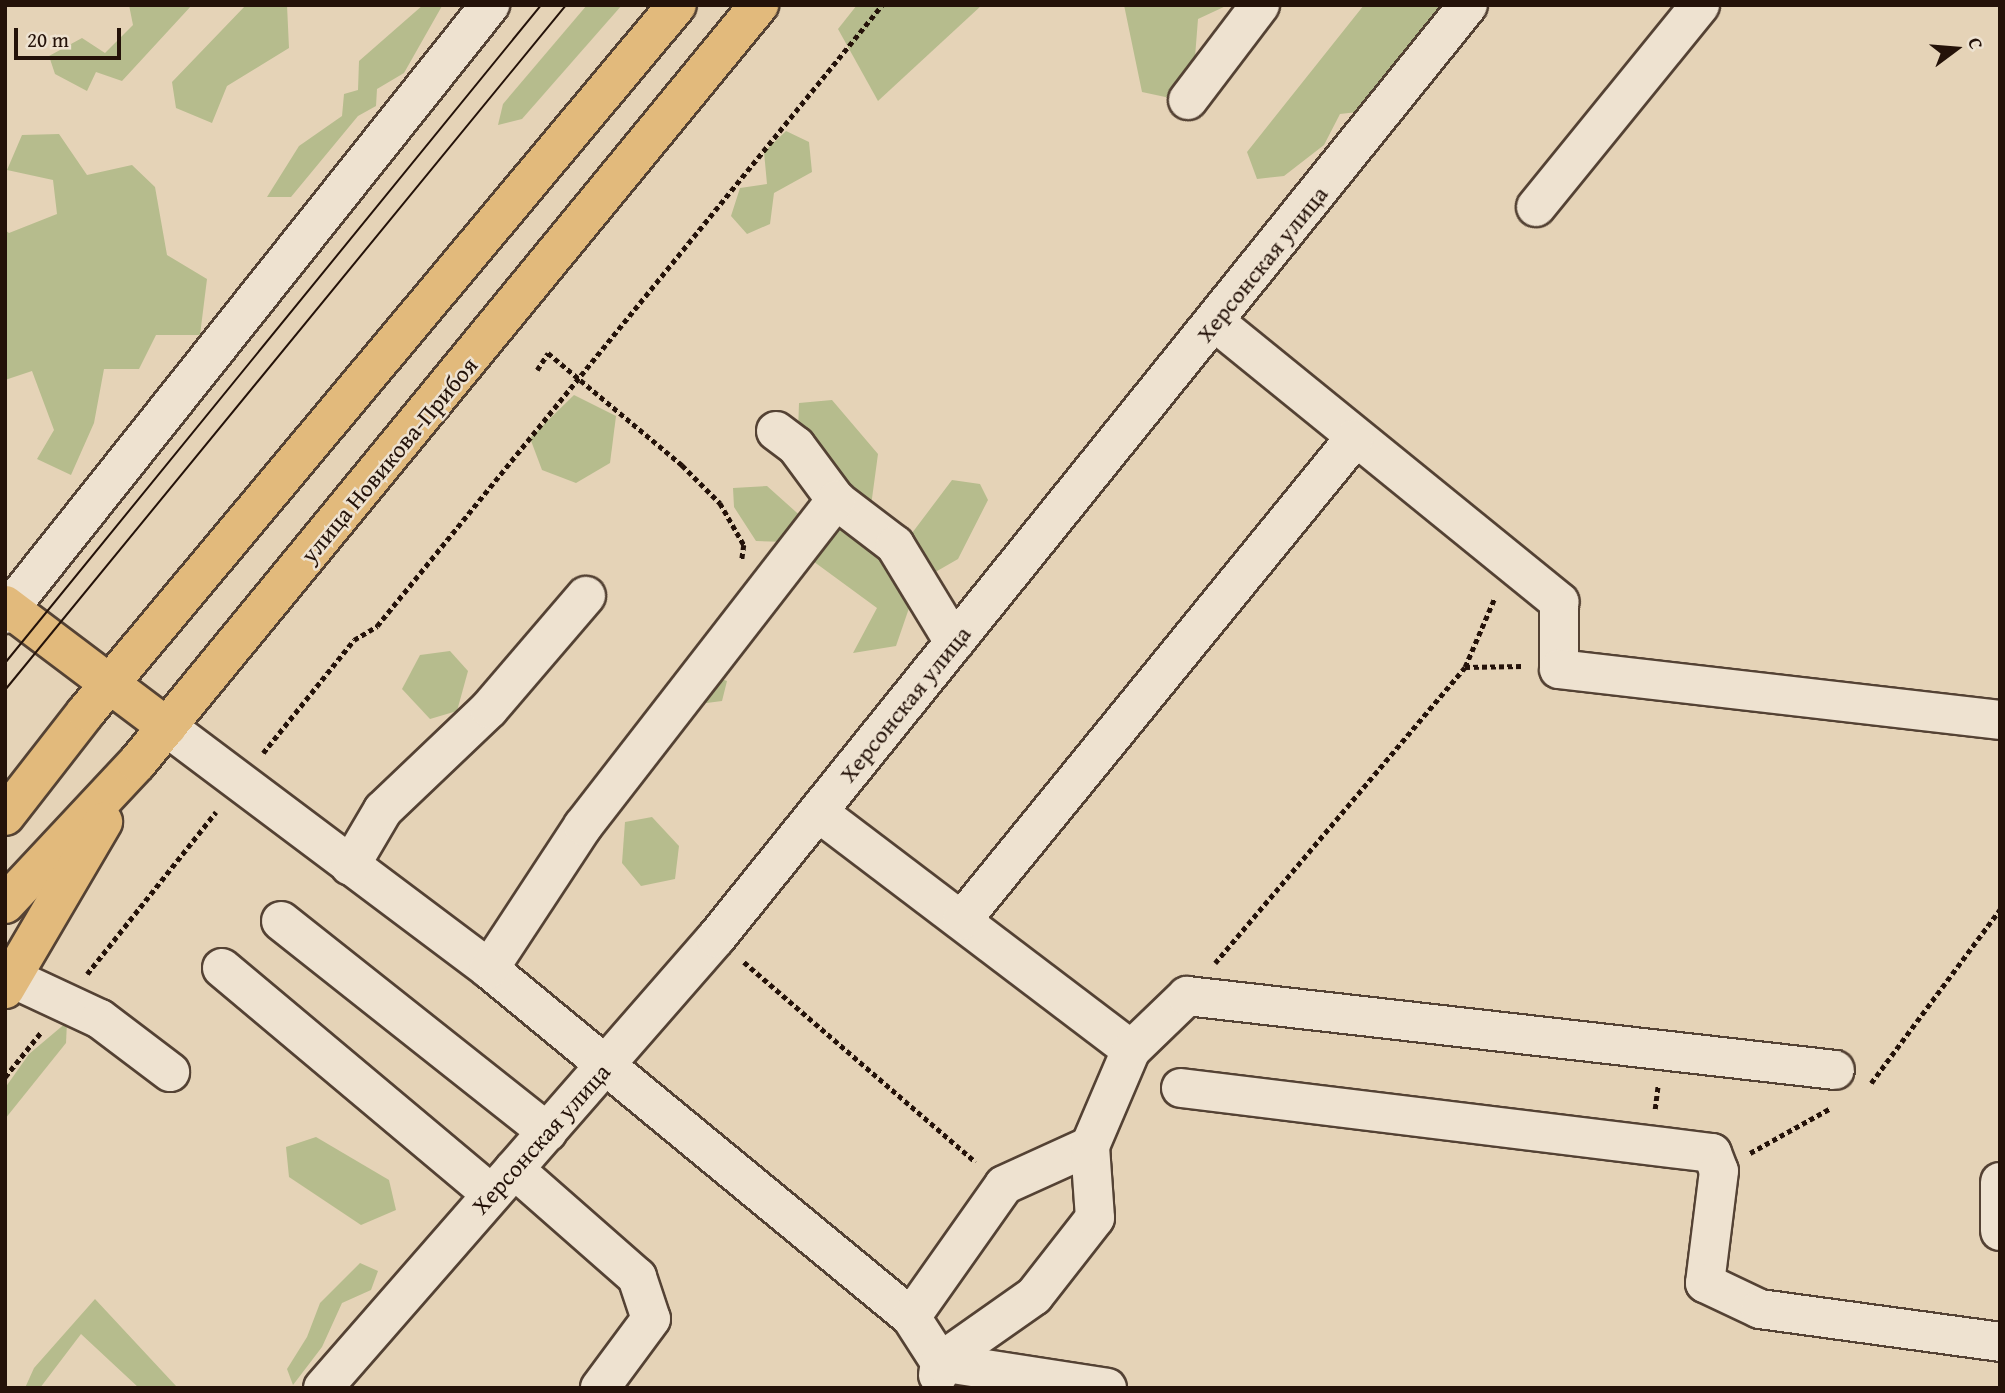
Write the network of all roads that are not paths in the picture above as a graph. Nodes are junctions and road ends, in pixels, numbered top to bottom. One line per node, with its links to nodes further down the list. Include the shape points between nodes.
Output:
1 (490, 5): 14 (street)
2 (677, 5): 16 (main road)
3 (760, 5): 19 (main road, улица Новикова-Прибоя)
4 (1260, 5): 7 (street)
5 (1700, 5): 8 (street)
6 (1457, 9): 9 (street, Херсонская улица)
7 (1188, 100)
8 (1536, 207)
9 (1215, 322): 11 (street); 15 (street, Херсонская улица)
10 (776, 431): 12 (street, via 796,446)
11 (1354, 439): 18 (street, via 1559,602 1559,669); 26 (street)
12 (836, 500): 15 (street, via 895,545); 29 (street, via 583,826)
13 (586, 596): 24 (street, via 489,709 383,810)
14 (7, 609): 16 (main road)
15 (954, 642): 22 (street, Херсонская улица)
16 (110, 683): 17 (main road); 19 (main road)
17 (86, 712): 21 (main road); 23 (main road)
18 (2000, 720)
19 (167, 727): 20 (main road, улица Новикова-Прибоя); 24 (street)
20 (137, 763): 25 (main road, улица Новикова-Прибоя); 30 (main road)
21 (5, 774)
22 (818, 812): 26 (street); 32 (street, Херсонская улица)
23 (5, 816)
24 (350, 866): 29 (street)
25 (5, 904)
26 (962, 920): 31 (street)
27 (281, 921): 36 (street)
28 (222, 968): 38 (street)
29 (489, 970): 32 (street)
30 (8, 984): 33 (street, via 65,1002 100,1020)
31 (1130, 1050): 35 (street, via 1187,996 1664,1051); 37 (street)
32 (605, 1066): 36 (street, Херсонская улица); 41 (street)
33 (170, 1072)
34 (1181, 1088): 42 (street, via 1712,1153 1719,1171 1705,1283 1760,1309)
35 (1846, 1088)
36 (547, 1132): 38 (street, Херсонская улица)
37 (1090, 1146): 41 (street, via 1004,1185); 43 (street, via 1095,1219 1034,1296)
38 (503, 1181): 44 (street, Херсонская улица); 45 (street, via 637,1277 650,1319)
39 (2000, 1182): 40 (street)
40 (2000, 1231)
41 (911, 1317): 43 (street)
42 (2000, 1342)
43 (938, 1375): 46 (street)
44 (323, 1388)
45 (600, 1388)
46 (1107, 1388)

